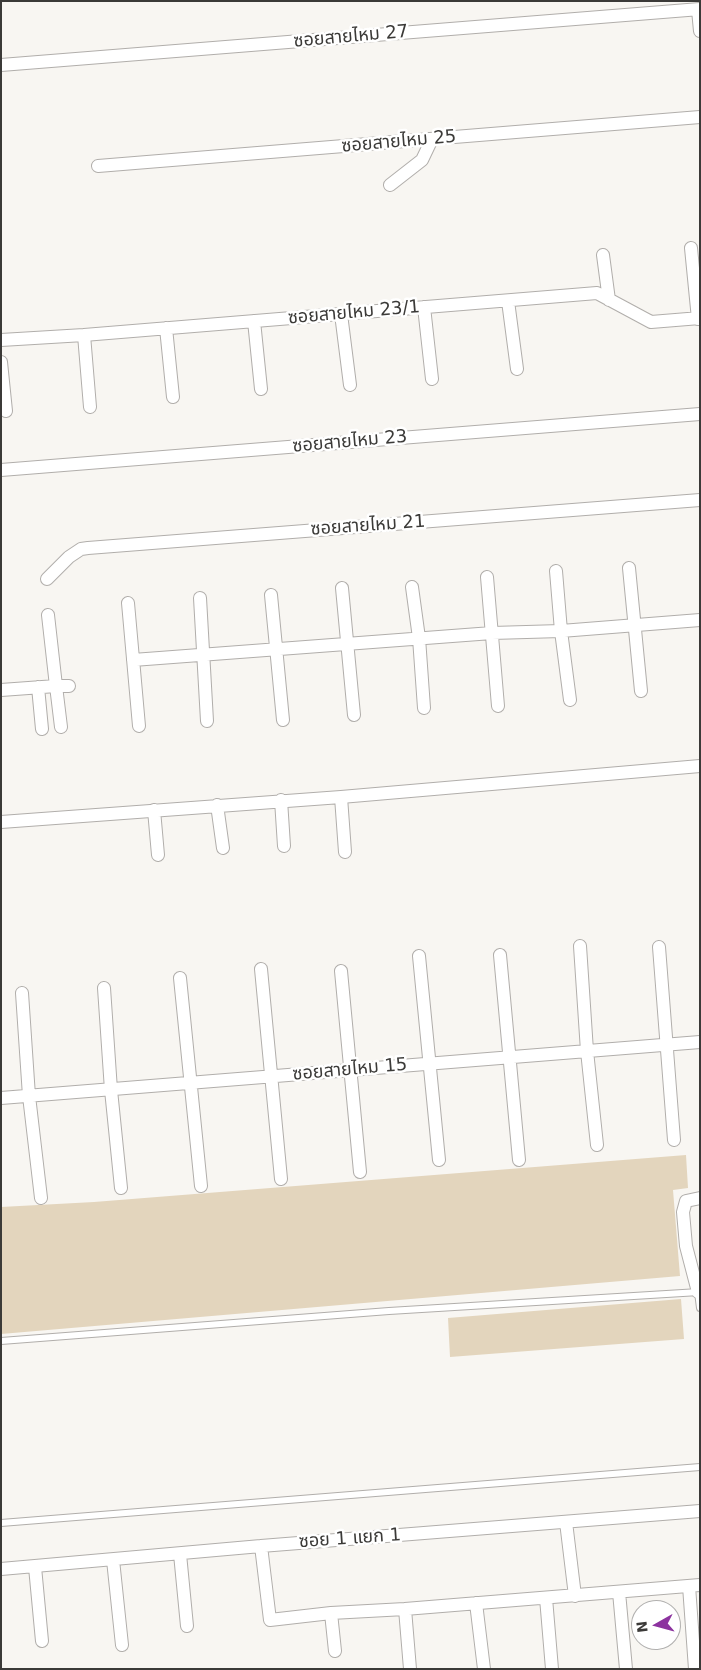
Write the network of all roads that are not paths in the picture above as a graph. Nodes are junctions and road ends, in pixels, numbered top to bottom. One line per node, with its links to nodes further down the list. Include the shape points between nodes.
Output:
1 (699, 9): 2 (street); 3 (street, ซอยสายไหม 27)
2 (700, 30)
3 (1, 65)
4 (700, 117): 5 (street, ซอยสายไหม 25)
5 (432, 139): 6 (street, ซอยสายไหม 25); 7 (street, via 422,160)
6 (98, 166)
7 (390, 185)
8 (691, 248): 14 (street)
9 (603, 255): 10 (street)
10 (609, 300): 11 (street, ซอยสายไหม 23/1, via 597,294); 14 (street, ซอยสายไหม 23/1, via 651,322)
11 (508, 301): 12 (street, ซอยสายไหม 23/1); 20 (street)
12 (424, 307): 13 (street, ซอยสายไหม 23/1); 21 (street)
13 (341, 314): 15 (street, ซอยสายไหม 23/1); 22 (street)
14 (699, 319)
15 (254, 321): 16 (street, ซอยสายไหม 23/1); 23 (street)
16 (166, 328): 17 (street, ซอยสายไหม 23/1); 24 (street)
17 (84, 335): 18 (street, ซอยสายไหม 23/1); 25 (street)
18 (1, 340)
19 (1, 362): 26 (street)
20 (517, 369)
21 (432, 379)
22 (350, 385)
23 (260, 389)
24 (173, 397)
25 (90, 407)
26 (6, 412)
27 (700, 414): 28 (street, ซอยสายไหม 23)
28 (1, 470)
29 (700, 500): 33 (street, ซอยสายไหม 21, via 88,548 69,557)
30 (629, 568): 41 (street)
31 (556, 571): 42 (street)
32 (487, 577): 43 (street)
33 (48, 578)
34 (412, 587): 44 (street)
35 (342, 588): 45 (street)
36 (271, 595): 46 (street)
37 (200, 598): 47 (street)
38 (128, 603): 48 (street)
39 (48, 615): 49 (street)
40 (700, 620): 41 (street)
41 (634, 625): 42 (street); 52 (street)
42 (561, 631): 43 (street); 53 (street)
43 (492, 633): 44 (street); 54 (street)
44 (419, 638): 45 (street); 55 (street)
45 (348, 644): 46 (street); 56 (street)
46 (277, 649): 47 (street); 57 (street)
47 (204, 655): 48 (street); 58 (street)
48 (133, 660): 59 (street)
49 (62, 686): 50 (street); 60 (street)
50 (38, 687): 51 (street); 61 (street)
51 (1, 690)
52 (641, 692)
53 (570, 700)
54 (498, 706)
55 (424, 708)
56 (354, 715)
57 (283, 720)
58 (208, 721)
59 (139, 726)
60 (61, 727)
61 (42, 729)
62 (700, 766): 63 (street)
63 (341, 797): 64 (street); 70 (street)
64 (281, 800): 65 (street); 68 (street)
65 (217, 805): 66 (street); 69 (street)
66 (154, 810): 67 (street); 71 (street)
67 (1, 822)
68 (284, 846)
69 (222, 848)
70 (345, 852)
71 (158, 854)
72 (580, 946): 83 (street)
73 (659, 947): 82 (street)
74 (500, 955): 84 (street)
75 (419, 956): 85 (street)
76 (261, 970): 87 (street)
77 (341, 970): 86 (street)
78 (180, 978): 88 (street)
79 (104, 988): 89 (street)
80 (22, 993): 90 (street)
81 (700, 1042): 82 (street, ซอยสายไหม 15)
82 (666, 1044): 83 (street, ซอยสายไหม 15); 92 (street)
83 (587, 1051): 84 (street, ซอยสายไหม 15); 93 (street)
84 (508, 1057): 85 (street, ซอยสายไหม 15); 95 (street)
85 (430, 1064): 86 (street, ซอยสายไหม 15); 94 (street)
86 (350, 1070): 87 (street, ซอยสายไหม 15); 96 (street)
87 (270, 1077): 88 (street, ซอยสายไหม 15); 97 (street)
88 (191, 1083): 89 (street, ซอยสายไหม 15); 98 (street)
89 (111, 1090): 90 (street, ซอยสายไหม 15); 99 (street)
90 (29, 1096): 91 (street, ซอยสายไหม 15); 100 (street)
91 (1, 1098)
92 (674, 1140)
93 (597, 1145)
94 (439, 1160)
95 (519, 1160)
96 (360, 1172)
97 (280, 1179)
98 (201, 1186)
99 (121, 1188)
100 (41, 1198)
101 (700, 1198): 102 (street, via 686,1201 683,1212 686,1246)
102 (699, 1292): 103 (lane); 104 (lane)
103 (700, 1308)
104 (1, 1340)
105 (700, 1467): 108 (lane)
106 (700, 1511): 107 (street, ซอย 1 แยก 1)
107 (566, 1522): 109 (street, ซอย 1 แยก 1); 116 (street)
108 (1, 1523)
109 (261, 1546): 110 (street, ซอย 1 แยก 1); 120 (street, via 270,1620)
110 (180, 1554): 111 (street, ซอย 1 แยก 1); 121 (street)
111 (113, 1560): 112 (street, ซอย 1 แยก 1); 123 (street)
112 (35, 1566): 113 (street, ซอย 1 แยก 1); 122 (street)
113 (1, 1569)
114 (694, 1586): 115 (street); 129 (street)
115 (619, 1592): 116 (street); 128 (street)
116 (575, 1596): 117 (street)
117 (546, 1598): 118 (street); 127 (street)
118 (476, 1604): 119 (street); 126 (street)
119 (405, 1609): 120 (street); 125 (street)
120 (331, 1612): 124 (street)
121 (187, 1626)
122 (42, 1641)
123 (122, 1645)
124 (335, 1651)
125 (410, 1669)
126 (484, 1669)
127 (552, 1669)
128 (626, 1669)
129 (696, 1669)

